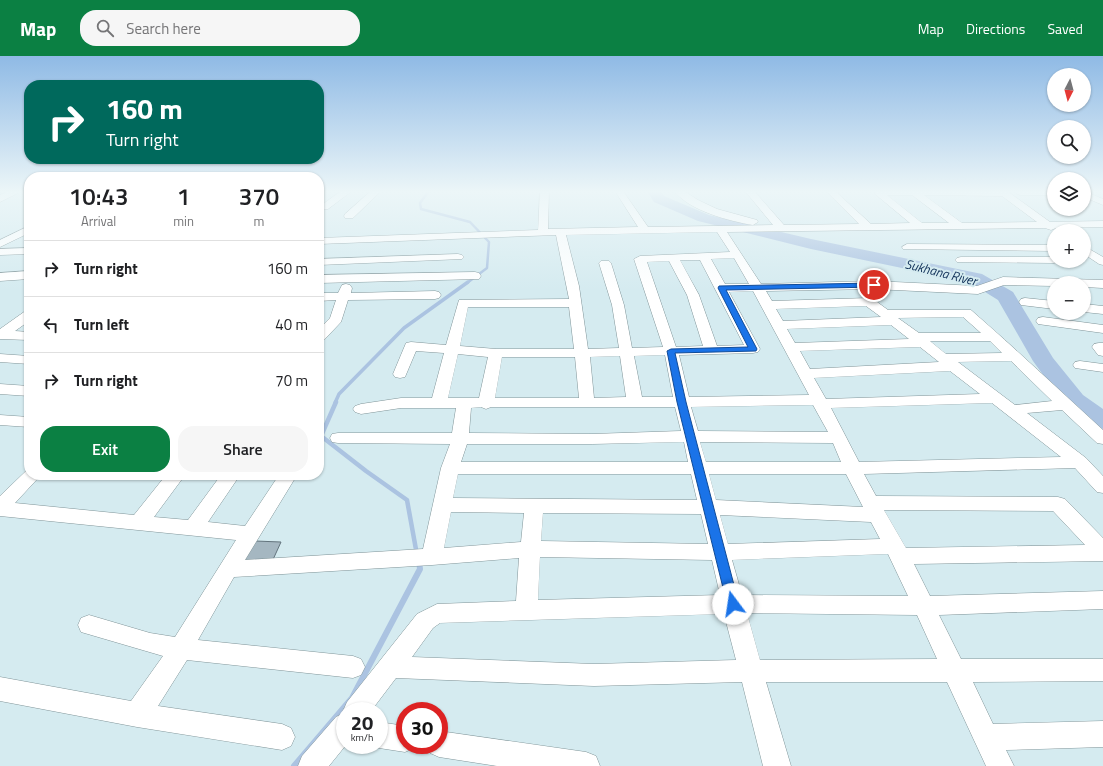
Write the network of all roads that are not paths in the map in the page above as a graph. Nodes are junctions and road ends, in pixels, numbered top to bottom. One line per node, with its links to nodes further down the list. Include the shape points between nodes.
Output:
1 (542, 224): 17 (street)
2 (641, 224): 14 (street)
3 (762, 224): 8 (street)
4 (865, 224): 11 (street)
5 (957, 224): 10 (street)
6 (1101, 224): 7 (street)
7 (1091, 225)
8 (775, 226): 11 (street); 13 (street)
9 (919, 226): 10 (street); 11 (street)
10 (960, 226): 12 (street)
11 (868, 227)
12 (1047, 228)
13 (720, 229): 14 (street); 26 (street)
14 (645, 230): 16 (street)
15 (24, 232): 20 (street)
16 (560, 232): 17 (street); 54 (street)
17 (542, 233): 18 (street)
18 (364, 239): 19 (street); 34 (street)
19 (324, 241)
20 (0, 244)
21 (907, 247): 22 (street)
22 (1047, 248)
23 (24, 251): 24 (street)
24 (0, 252)
25 (1091, 254): 35 (street)
26 (738, 255): 28 (street); 47 (street)
27 (458, 256): 34 (street)
28 (704, 256): 29 (street); 48 (street)
29 (673, 257): 73 (street, via 693,295); 74 (street, via 640,259)
30 (961, 260): 31 (street)
31 (1026, 260): 32 (street); 40 (street)
32 (1047, 260)
33 (1091, 260): 35 (street)
34 (356, 261): 36 (street); 42 (street)
35 (1101, 261)
36 (324, 262)
37 (604, 263): 75 (street, via 615,294)
38 (24, 275): 41 (street)
39 (475, 276): 42 (street)
40 (1049, 276)
41 (1, 277)
42 (350, 278): 43 (street); 51 (street)
43 (324, 280)
44 (1047, 282): 49 (street, via 1003,281 978,290)
45 (1091, 283): 46 (street)
46 (1103, 284)
47 (756, 287): 48 (street); 49 (street, via 874,285); 56 (street)
48 (722, 288): 73 (street, via 753,349)
49 (936, 288): 59 (street)
50 (434, 295): 51 (street)
51 (344, 296): 52 (street); 65 (street, via 336,319)
52 (324, 297)
53 (1025, 302): 55 (street)
54 (575, 303): 72 (street, via 462,303); 78 (street)
55 (1047, 304)
56 (768, 305): 60 (street, via 869,302); 63 (street)
57 (1091, 309): 58 (street)
58 (1103, 310)
59 (966, 313): 60 (street); 68 (street)
60 (890, 318): 63 (street); 69 (street)
61 (24, 320): 66 (street)
62 (1043, 321): 64 (street)
63 (778, 325): 70 (street)
64 (1103, 329)
65 (324, 330)
66 (0, 335): 67 (street)
67 (24, 336)
68 (994, 337): 69 (street); 79 (street)
69 (919, 340): 70 (street); 82 (street)
70 (790, 347): 86 (street)
71 (1103, 347): 76 (street, via 1099,347)
72 (453, 350): 77 (street); 85 (street, via 411,346); 94 (street)
73 (711, 350): 74 (street)
74 (671, 351): 75 (street); 92 (street)
75 (627, 352): 78 (street); 91 (street)
76 (1103, 352)
77 (496, 353): 78 (street); 96 (street)
78 (582, 353): 90 (street)
79 (1014, 356): 82 (street); 97 (street)
80 (0, 358): 81 (street)
81 (24, 360)
82 (948, 362): 86 (street); 89 (street)
83 (1080, 365): 84 (street)
84 (1103, 368)
85 (400, 374)
86 (804, 374): 93 (street)
87 (0, 389): 88 (street)
88 (24, 391)
89 (995, 398): 93 (street); 99 (street)
90 (587, 402): 91 (street); 96 (street)
91 (635, 402): 92 (street)
92 (682, 402): 93 (street); 102 (street)
93 (819, 402): 105 (street)
94 (439, 403): 95 (street); 98 (street, via 401,403)
95 (464, 404): 96 (street); 104 (street)
96 (486, 404)
97 (1066, 405): 99 (street); 106 (street)
98 (361, 409)
99 (1011, 410): 107 (street)
100 (0, 420): 101 (street)
101 (24, 422)
102 (690, 436): 104 (street, via 592,439); 105 (street); 109 (street)
103 (338, 438): 104 (street)
104 (460, 438): 108 (street)
105 (838, 438): 110 (street)
106 (1103, 439)
107 (1080, 462): 110 (street); 115 (street)
108 (450, 468): 109 (street); 117 (street)
109 (699, 468): 110 (street); 119 (street)
110 (852, 468): 121 (street)
111 (24, 480): 116 (street)
112 (172, 480): 122 (street)
113 (228, 480): 123 (street)
114 (285, 480): 124 (street)
115 (1103, 487)
116 (8, 490): 120 (street)
117 (442, 505): 118 (street); 129 (street)
118 (534, 506): 119 (street); 125 (street)
119 (708, 507): 121 (street); 127 (street)
120 (0, 508): 122 (street)
121 (874, 509): 126 (street); 128 (street, via 1058,504)
122 (139, 523): 123 (street)
123 (194, 528): 124 (street)
124 (251, 534): 130 (street)
125 (530, 549): 127 (street); 129 (street); 134 (street)
126 (897, 551): 127 (street); 128 (street); 133 (street)
127 (720, 552): 132 (street)
128 (1103, 552)
129 (432, 557): 130 (street)
130 (228, 569): 136 (street)
131 (1103, 600): 133 (street)
132 (733, 604): 133 (street); 134 (street); 141 (street)
133 (923, 606): 139 (street)
134 (527, 610): 138 (street, via 437,614 425,621)
135 (89, 625): 136 (street, via 150,643)
136 (181, 649): 137 (street); 144 (street)
137 (353, 667)
138 (389, 667): 141 (street, via 594,675); 143 (street)
139 (955, 670): 140 (street); 141 (street); 148 (street)
140 (1103, 670)
141 (752, 671): 152 (street)
142 (0, 689): 144 (street)
143 (363, 702)
144 (137, 715): 146 (street)
145 (1103, 734): 148 (street)
146 (282, 737)
147 (336, 737): 150 (street)
148 (987, 737): 153 (street)
149 (448, 745): 151 (street)
150 (312, 766)
151 (586, 766)
152 (778, 766)
153 (1000, 766)

